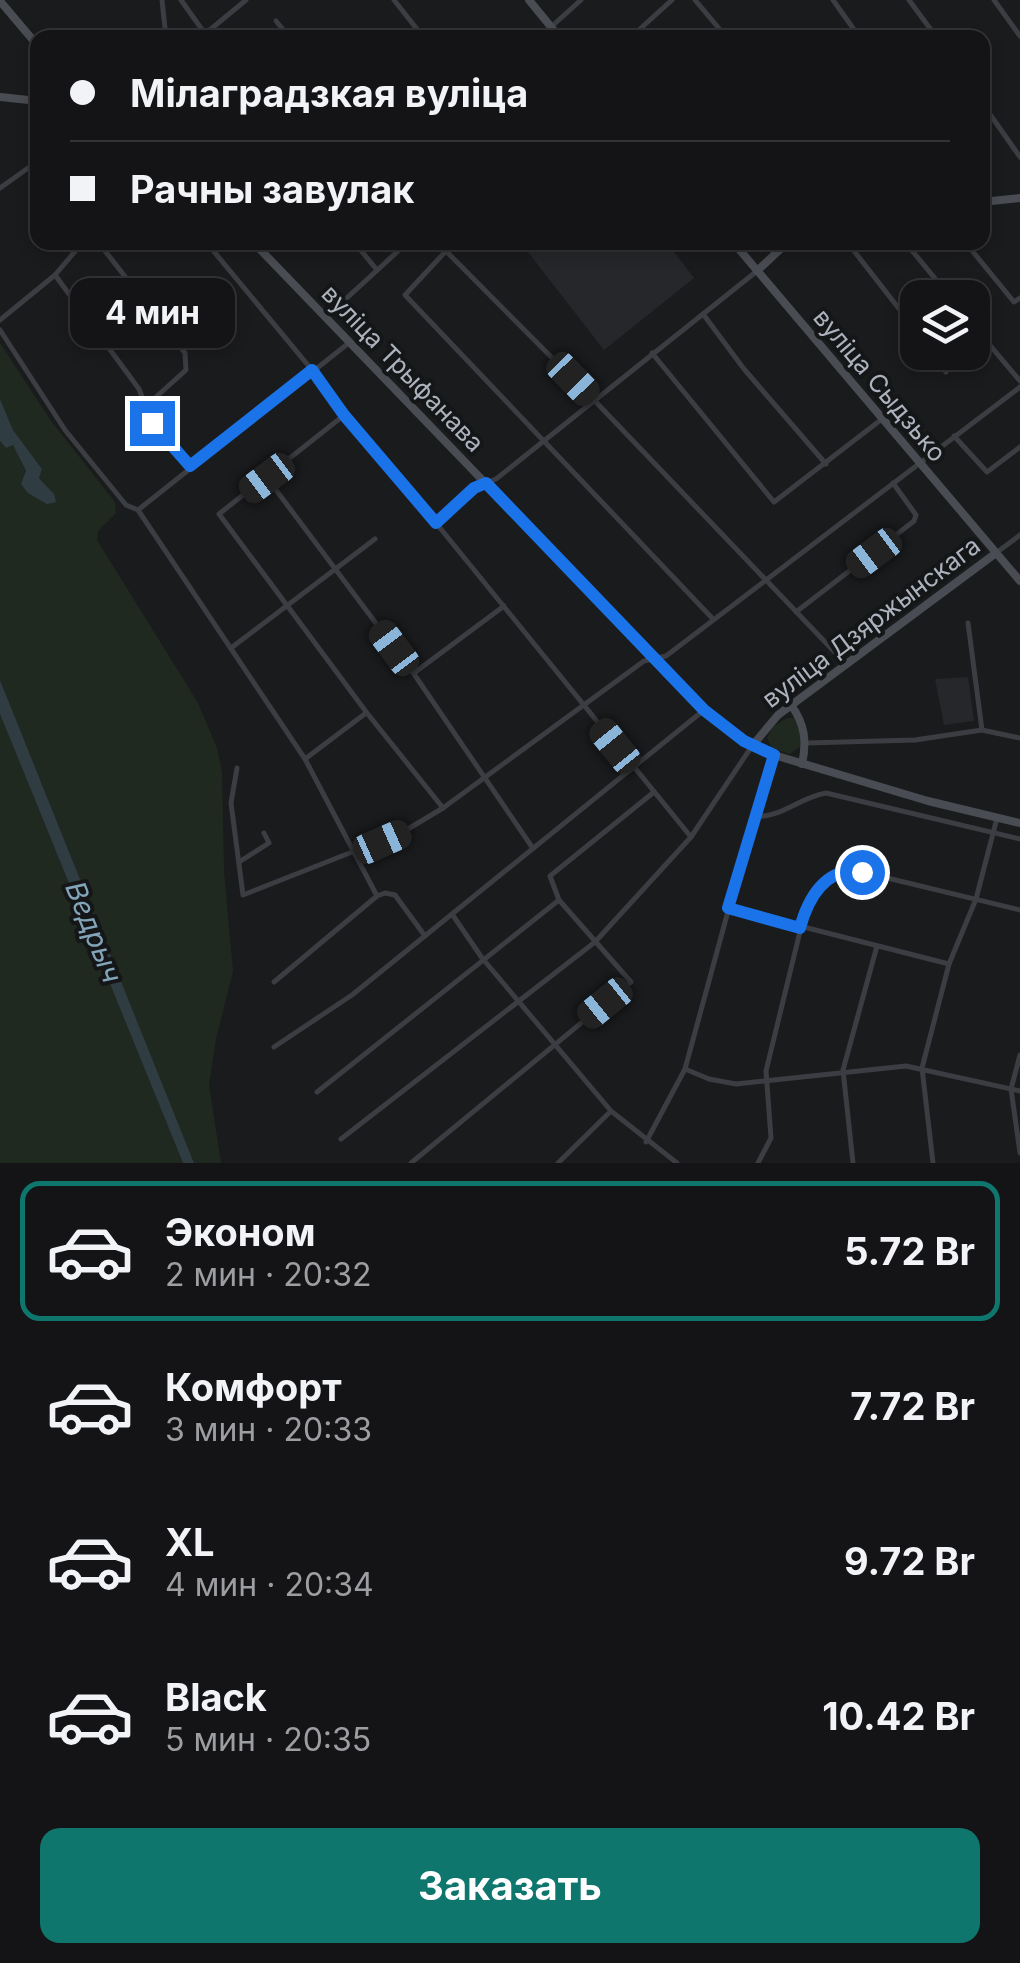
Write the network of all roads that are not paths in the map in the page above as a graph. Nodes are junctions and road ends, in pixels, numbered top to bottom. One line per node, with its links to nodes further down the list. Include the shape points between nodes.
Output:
1 (0, 0): 26 (street)
2 (162, 0): 15 (street)
3 (182, 0): 16 (street)
4 (246, 0): 17 (street)
5 (394, 0): 19 (street)
6 (529, 0): 14 (street)
7 (580, 0): 14 (street)
8 (672, 0): 21 (street)
9 (695, 0): 22 (street)
10 (832, 0): 23 (street)
11 (909, 0): 24 (street)
12 (994, 0): 25 (street)
13 (276, 21): 18 (street)
14 (551, 27): 20 (street)
15 (165, 30)
16 (200, 30)
17 (211, 30)
18 (283, 30)
19 (418, 30)
20 (553, 30)
21 (639, 30)
22 (720, 30)
23 (854, 30)
24 (930, 30)
25 (1020, 34)
26 (30, 36)
27 (0, 96): 28 (street)
28 (30, 100)
29 (990, 114): 30 (street)
30 (1020, 157)
31 (30, 167): 32 (street)
32 (0, 188)
33 (1020, 198): 34 (street)
34 (990, 201)
35 (76, 250): 49 (street)
36 (104, 250): 63 (street, via 188,364)
37 (213, 250): 60 (street)
38 (261, 250): 54 (street, вуліца Трыфанава)
39 (361, 250): 47 (street)
40 (399, 250): 47 (street)
41 (740, 250): 48 (street, вуліца Сыдзько)
42 (779, 250): 48 (street)
43 (854, 250): 52 (street)
44 (912, 250): 50 (street)
45 (972, 250): 51 (street, via 1014,302)
46 (446, 252): 62 (street); 67 (street, via 406,294)
47 (377, 270): 54 (street)
48 (758, 270): 53 (street); 65 (street, вуліца Сыдзько)
49 (54, 275): 55 (street); 63 (street)
50 (936, 280)
51 (1020, 298)
52 (900, 310)
53 (704, 314): 59 (street); 70 (street)
54 (326, 318): 57 (street, вуліца Трыфанава)
55 (0, 320)
56 (0, 330): 75 (street, via 65,430 126,505)
57 (350, 342): 60 (street); 73 (street, вуліца Трыфанава)
58 (990, 346): 61 (street)
59 (652, 353): 62 (street); 70 (street, via 774,502)
60 (312, 370): 64 (street); 71 (street)
61 (1020, 384): 66 (street)
62 (594, 400): 67 (street); 81 (street)
63 (146, 406): 71 (street, via 152,423)
64 (344, 415): 72 (street); 76 (street)
65 (882, 419): 69 (street, вуліца Сыдзько); 70 (street)
66 (954, 436): 68 (street, via 987,472); 69 (street)
67 (544, 441): 73 (street); 86 (street)
68 (1020, 447)
69 (920, 463): 74 (street); 79 (street, вуліца Сыдзько)
70 (826, 464)
71 (190, 466): 75 (street)
72 (267, 478): 80 (street); 84 (street, via 219,514)
73 (486, 483): 76 (street); 89 (street, вуліца Трыфанава)
74 (893, 483): 81 (street); 85 (street, via 914,521)
75 (138, 510): 88 (street)
76 (436, 523): 83 (street)
77 (1020, 535): 79 (street, вуліца Дзяржынскага)
78 (375, 539): 80 (street)
79 (996, 553): 82 (street, вуліца Сыдзько); 90 (street, вуліца Дзяржынскага)
80 (334, 570): 84 (street); 91 (street)
81 (763, 580): 85 (street); 86 (street)
82 (1020, 582)
83 (504, 606): 91 (street); 92 (street)
84 (288, 607): 88 (street); 95 (street)
85 (796, 612): 90 (street)
86 (713, 620): 89 (street)
87 (968, 623): 96 (street)
88 (231, 648): 101 (street)
89 (655, 658): 92 (street); 94 (street, вуліца Трыфанава)
90 (847, 664): 93 (street, вуліца Дзяржынскага)
91 (414, 674): 105 (street)
92 (582, 705): 103 (street); 105 (street)
93 (791, 705): 98 (street); 99 (street, вуліца Дзяржынскага)
94 (704, 710): 99 (street, вуліца Трыфанава); 103 (street)
95 (367, 713): 101 (street); 107 (street)
96 (982, 730): 97 (street); 98 (street, via 915,740)
97 (1020, 738)
98 (806, 743): 102 (street)
99 (752, 746): 100 (street, вуліца Трыфанава); 113 (street)
100 (774, 755): 102 (street, вуліца Трыфанава); 108 (street)
101 (304, 759): 116 (street)
102 (802, 764): 109 (street, вуліца Трыфанава)
103 (632, 767): 106 (street); 115 (street)
104 (237, 768): 117 (street, via 231,803)
105 (484, 775): 107 (street); 115 (street)
106 (654, 792): 113 (street); 120 (street, via 550,876)
107 (443, 808): 116 (street)
108 (754, 816): 111 (street, via 769,818 826,793); 121 (street)
109 (997, 818): 110 (street, вуліца Трыфанава); 111 (street)
110 (1020, 824)
111 (994, 832): 114 (street); 119 (street)
112 (264, 833): 117 (street, via 269,843)
113 (691, 837): 126 (street)
114 (1020, 839)
115 (532, 847): 123 (street)
116 (353, 852): 117 (street, via 243,895); 118 (street)
117 (238, 862)
118 (378, 896): 125 (street, via 396,895); 130 (street)
119 (976, 899): 122 (street); 124 (street, via 854,870 812,894); 129 (street)
120 (559, 900): 126 (street); 128 (street)
121 (728, 908): 124 (street); 136 (street)
122 (1020, 910)
123 (452, 914): 125 (street); 128 (street)
124 (800, 928): 127 (street); 138 (street)
125 (425, 936): 133 (street)
126 (595, 942): 131 (street); 132 (street, via 631,982)
127 (877, 946): 129 (street); 137 (street)
128 (482, 958): 131 (street); 141 (street)
129 (949, 964): 135 (street)
130 (274, 982)
131 (519, 1002): 132 (street); 143 (street)
132 (554, 1045): 142 (street); 146 (street)
133 (274, 1047)
134 (1020, 1055): 139 (street)
135 (922, 1068): 137 (street); 139 (street); 151 (street)
136 (685, 1070): 138 (street, via 722,1083); 144 (street)
137 (844, 1070): 138 (street); 150 (street)
138 (766, 1082): 149 (street, via 772,1138)
139 (1012, 1089): 140 (street); 145 (street)
140 (1020, 1091)
141 (317, 1092)
142 (611, 1111): 144 (street); 147 (street)
143 (341, 1139)
144 (646, 1142): 148 (street)
145 (1020, 1153)
146 (411, 1163)
147 (558, 1163)
148 (676, 1163)
149 (758, 1163)
150 (853, 1163)
151 (933, 1163)

